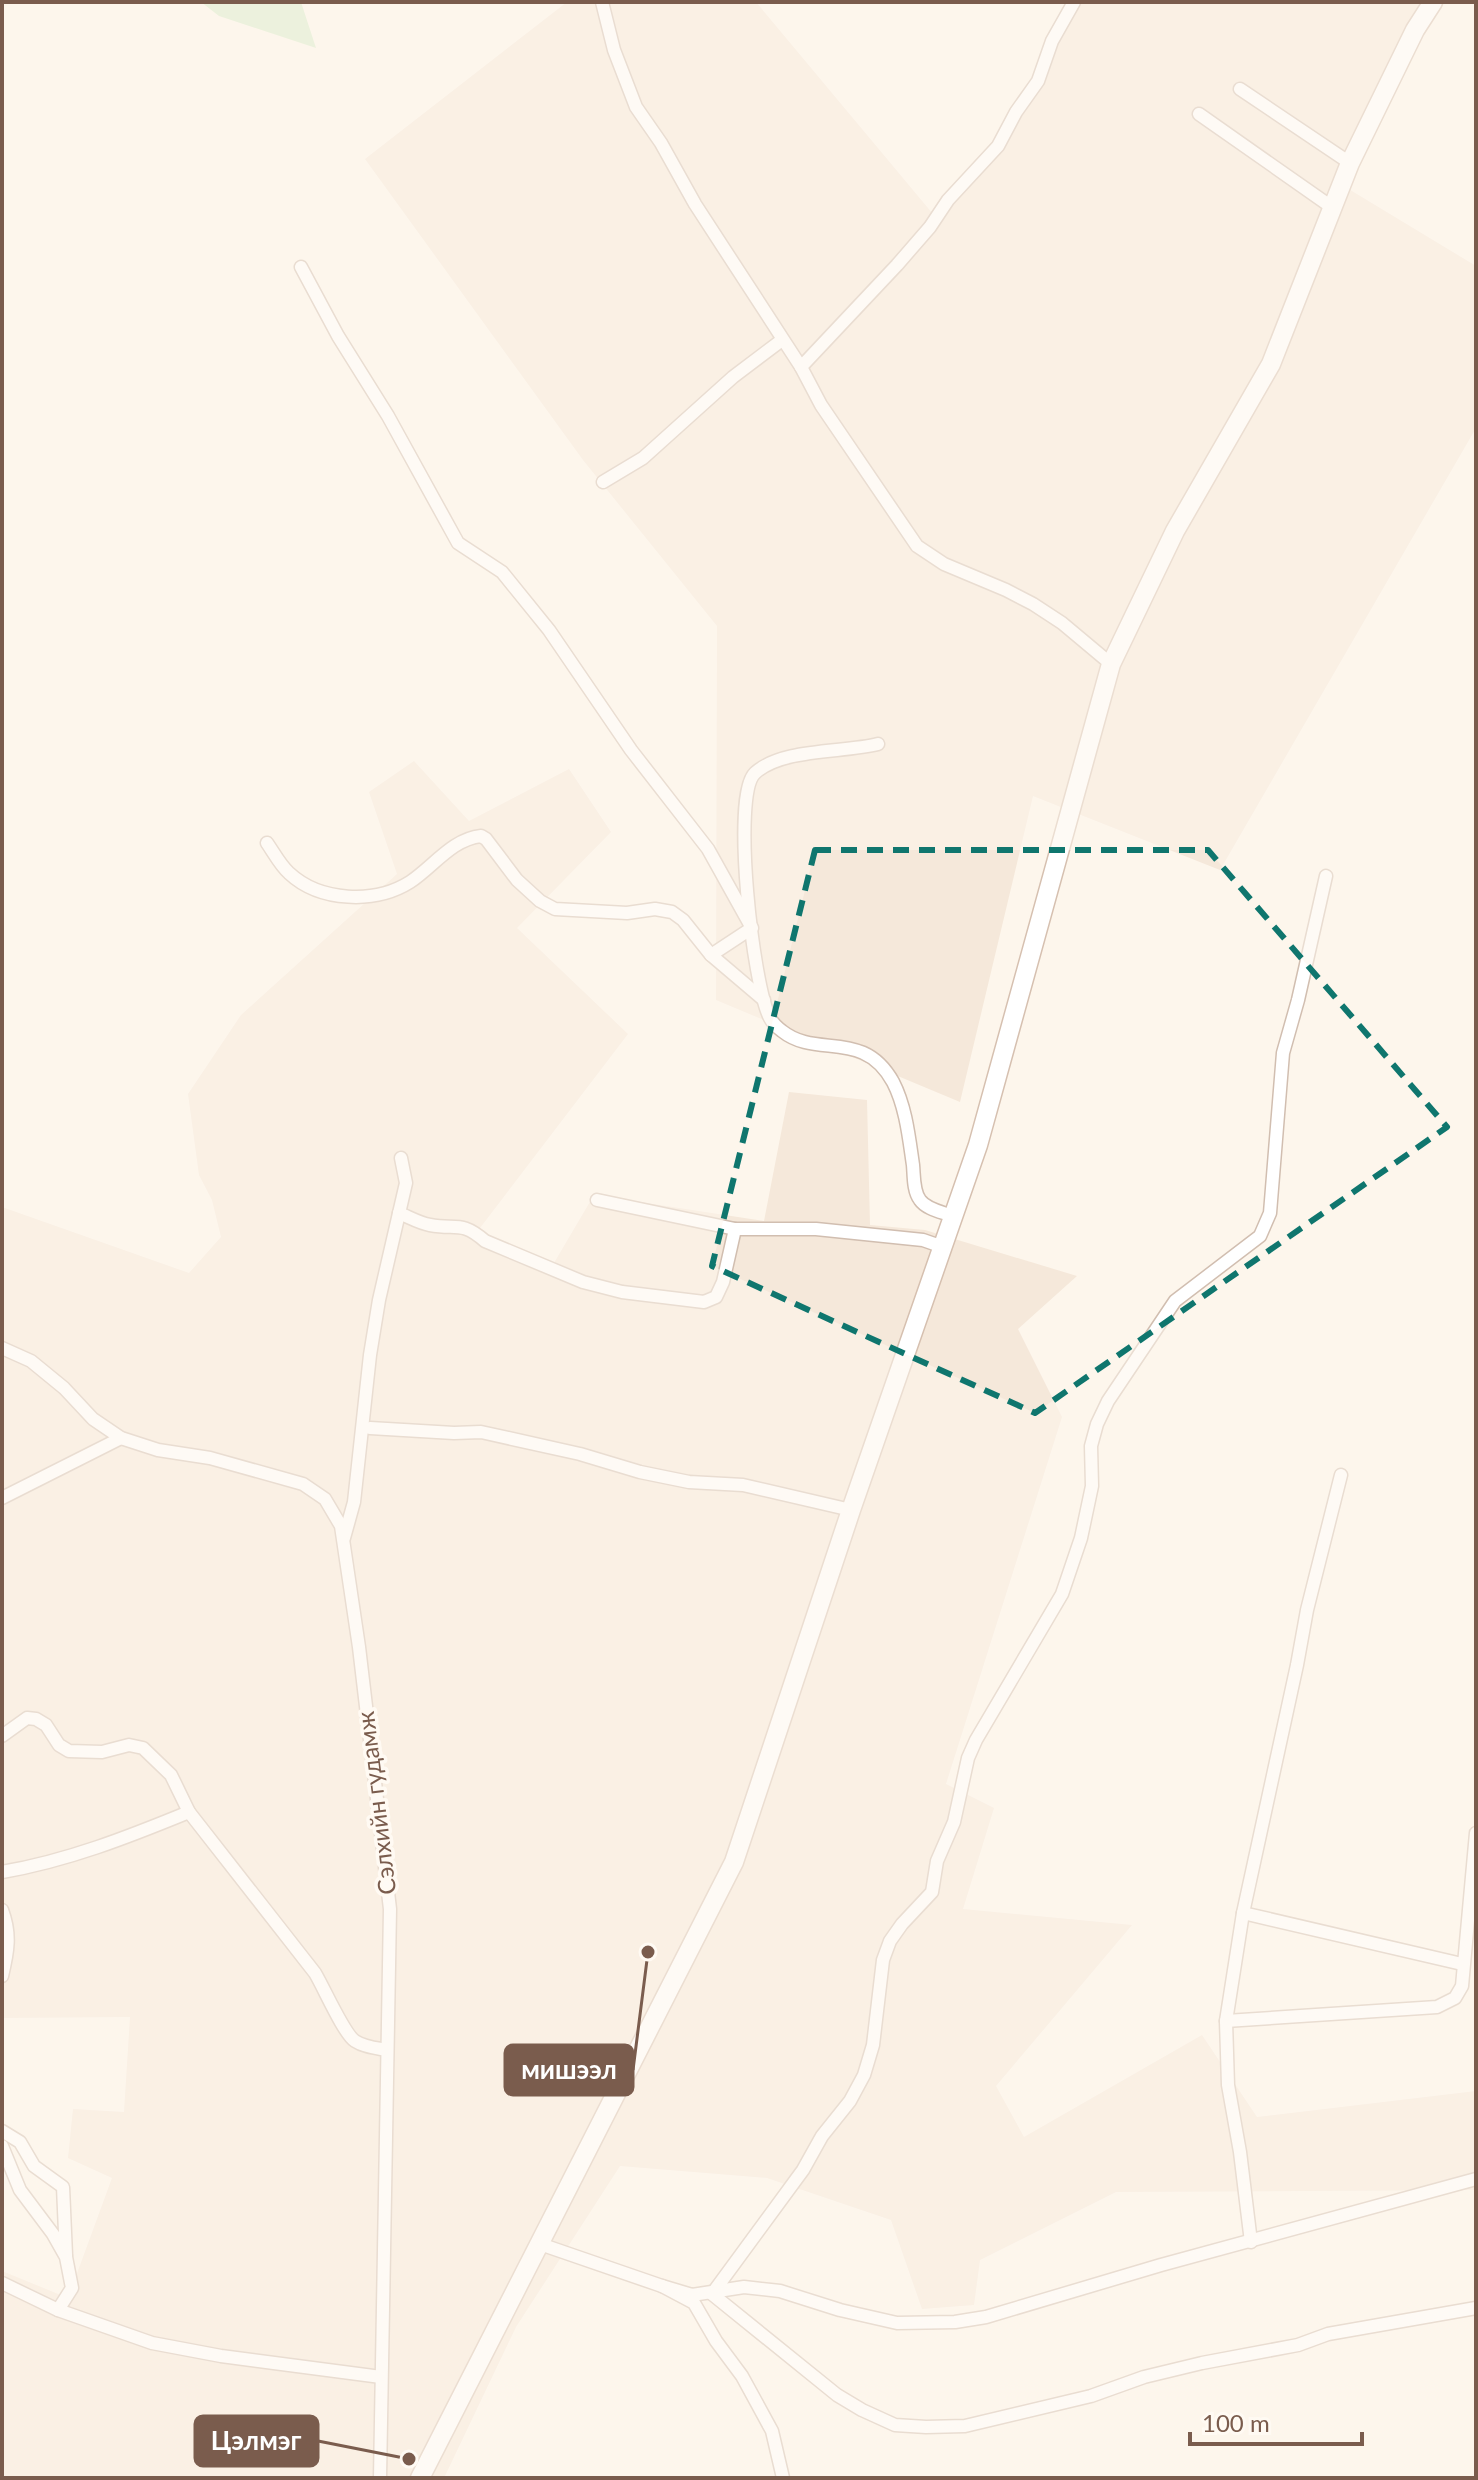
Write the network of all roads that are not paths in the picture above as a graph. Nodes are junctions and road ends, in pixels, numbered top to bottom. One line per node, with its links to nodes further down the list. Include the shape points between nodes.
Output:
1 (602, 2): 9 (street, via 636,107)
2 (1074, 2): 10 (street, via 1038,81 998,146)
3 (1433, 2): 6 (main road)
4 (1240, 89): 6 (street)
5 (1199, 114): 7 (street)
6 (1350, 163): 7 (main road)
7 (1333, 208): 12 (main road, via 1271,364 1175,531)
8 (301, 267): 16 (street, via 458,543 502,572 549,630 631,750 708,849)
9 (782, 340): 10 (street); 11 (street, via 643,458)
10 (801, 367): 12 (street, via 917,546 944,564 1033,604)
11 (603, 482)
12 (1111, 664): 22 (main road, via 978,1145)
13 (878, 744): 16 (street, via 786,757 752,775 744,870)
14 (267, 843): 17 (street, via 288,872 309,887 339,896 372,897 409,883 455,845 481,836 517,880 555,909 672,912)
15 (1326, 876): 50 (street, via 1283,1053 1266,1227 1175,1301 1108,1401 1091,1446 1089,1499 1062,1594 968,1758 932,1892 890,1941 864,2075 803,2170)
16 (752, 928): 17 (street); 18 (street)
17 (711, 955): 18 (street)
18 (764, 1000): 22 (street, via 770,1018 795,1039 854,1048 878,1063 893,1082 906,1119 916,1193 926,1206)
19 (401, 1158): 21 (street, via 406,1183)
20 (597, 1200): 23 (street)
21 (399, 1213): 23 (street, via 473,1231 485,1241 583,1282 704,1302 716,1297 723,1282); 31 (street, via 372,1341 354,1502)
22 (952, 1216): 24 (main road)
23 (735, 1229): 24 (street, via 816,1229 923,1240)
24 (943, 1247): 30 (main road)
25 (2, 1348): 27 (street, Сэлхийн гудамж, via 31,1361)
26 (370, 1428): 30 (street, via 481,1432 640,1472 743,1485)
27 (121, 1438): 29 (street); 31 (street, Сэлхийн гудамж, via 303,1484 325,1499 341,1526)
28 (1341, 1475): 37 (street, via 1317,1562)
29 (2, 1498)
30 (851, 1510): 46 (main road, via 734,1862)
31 (343, 1541): 41 (street, Сэлхийн гудамж, via 390,1909)
32 (2, 1736): 33 (street, via 27,1718 46,1725 69,1751 143,1748 171,1775)
33 (189, 1812): 35 (street, via 110,1843); 41 (street, via 315,1973 353,2040)
34 (1476, 1833): 38 (street)
35 (2, 1872)
36 (2, 1910): 39 (street, via 10,1946)
37 (1243, 1913): 38 (street); 40 (street)
38 (1462, 1964): 40 (street, via 1462,1986 1455,1998 1437,2007)
39 (2, 1976)
40 (1226, 2021): 45 (street, via 1228,2085)
41 (387, 2050): 53 (street, Сэлхийн гудамж)
42 (2, 2131): 47 (street, via 20,2142 34,2166 63,2187)
43 (2, 2146): 47 (street, via 20,2190)
44 (1476, 2179): 45 (street)
45 (1251, 2242): 50 (street, via 955,2322 897,2323 780,2291 744,2287)
46 (540, 2244): 49 (street); 55 (main road)
47 (66, 2257): 52 (street, via 72,2288)
48 (2, 2283): 52 (street)
49 (662, 2286): 50 (street, via 692,2295); 56 (street, via 694,2303 742,2376 772,2431)
50 (712, 2294): 51 (street, via 837,2395 895,2425 926,2427 965,2426 1091,2396 1185,2366)
51 (1476, 2308)
52 (58, 2310): 53 (street, via 152,2343)
53 (381, 2377): 54 (street, Сэлхийн гудамж)
54 (380, 2478)
55 (420, 2478)
56 (783, 2478)

